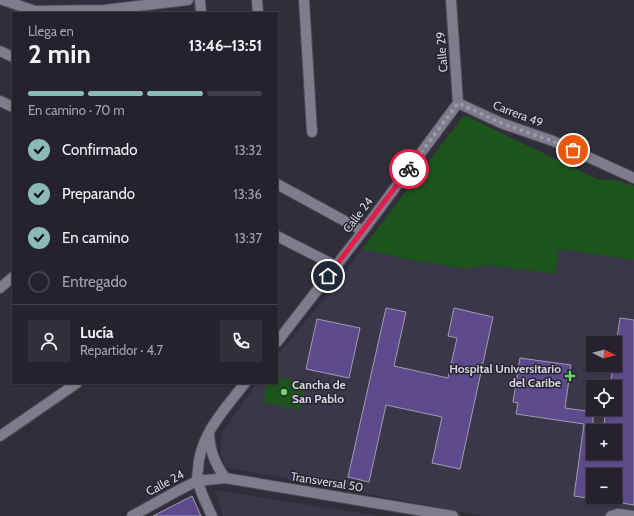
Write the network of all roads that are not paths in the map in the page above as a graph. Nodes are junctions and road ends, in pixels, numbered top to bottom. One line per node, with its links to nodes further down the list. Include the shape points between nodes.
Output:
1 (3, 0): 2 (street, via 35,11 104,10)
2 (188, 0)
3 (200, 0): 7 (street)
4 (257, 0): 8 (street)
5 (304, 0): 12 (street)
6 (451, 0): 11 (street, Calle 29)
7 (200, 12)
8 (258, 12)
9 (0, 51): 10 (street)
10 (12, 57)
11 (458, 103): 13 (street, Carrera 49); 15 (street, Calle 24)
12 (312, 132)
13 (634, 178)
14 (278, 185): 15 (street)
15 (363, 231): 17 (street, Calle 24)
16 (278, 237): 17 (street)
17 (336, 266): 20 (street, Calle 24)
18 (12, 278): 19 (street)
19 (0, 288)
20 (278, 341)
21 (76, 384): 24 (street)
22 (244, 384): 23 (street, Calle 24)
23 (208, 433): 25 (street, via 210,450); 26 (street, Calle 24, via 200,452)
24 (0, 436)
25 (225, 478): 26 (street, Transversal 50); 29 (street, Transversal 50)
26 (197, 481): 27 (street, Calle 24); 28 (street)
27 (132, 516)
28 (212, 516)
29 (453, 516)
30 (612, 516): 31 (street)
31 (634, 516)

